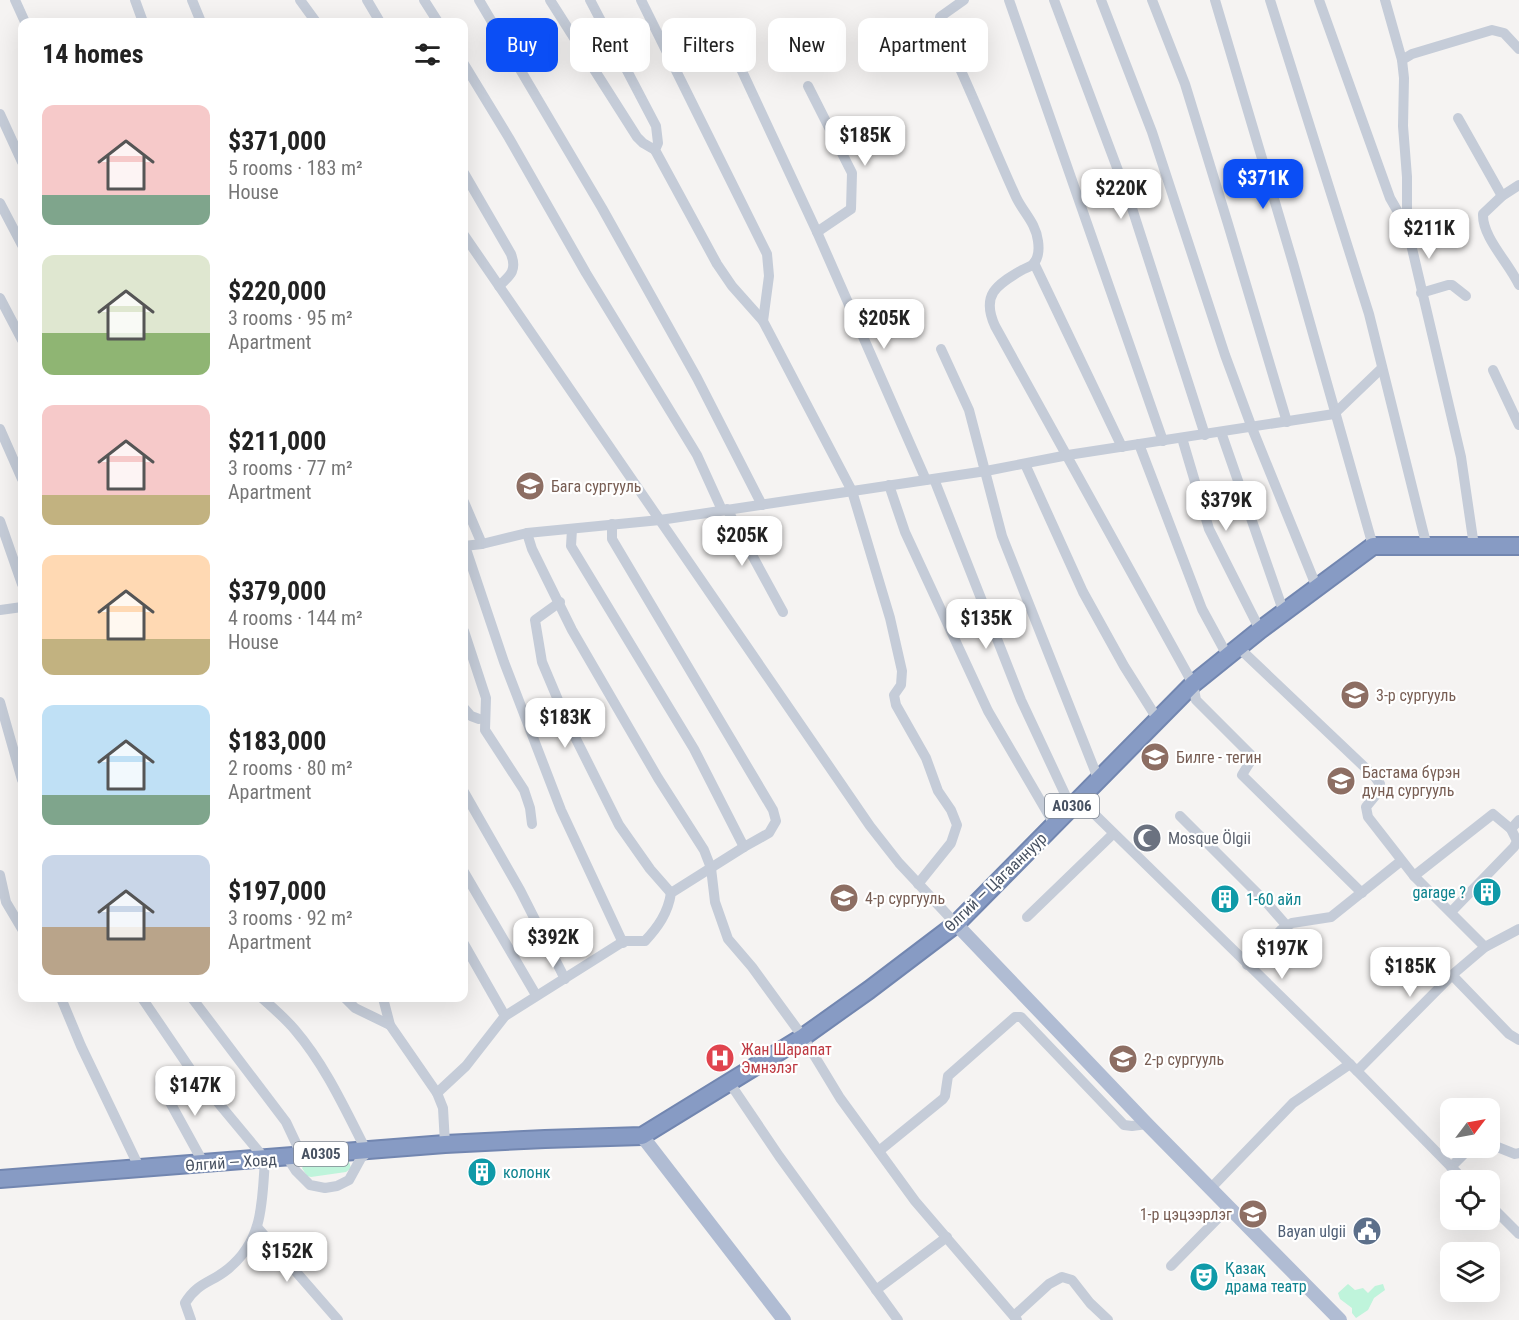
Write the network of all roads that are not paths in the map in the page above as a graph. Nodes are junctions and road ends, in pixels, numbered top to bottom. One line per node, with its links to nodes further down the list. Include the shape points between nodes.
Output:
1 (15, 0): 20 (street)
2 (135, 0): 21 (street)
3 (192, 0): 22 (street)
4 (300, 0): 23 (street)
5 (367, 0): 24 (street)
6 (424, 0): 25 (street)
7 (479, 0): 72 (street, via 602,208 697,378)
8 (550, 0): 33 (street, via 638,137)
9 (590, 0): 33 (street, via 656,126)
10 (641, 0): 49 (street, via 767,254 769,276)
11 (964, 0): 43 (street, via 940,17 940,26 1017,200 1034,226 1039,251)
12 (1009, 0): 62 (street)
13 (1054, 0): 60 (street, via 1131,205)
14 (1101, 0): 57 (street, via 1152,132)
15 (1152, 0): 55 (street, via 1188,95)
16 (1215, 0): 54 (street)
17 (1270, 0): 52 (street, via 1362,291)
18 (1319, 0): 39 (street, via 1390,198)
19 (1385, 0): 27 (street)
20 (23, 18)
21 (142, 18)
22 (199, 18)
23 (313, 18)
24 (378, 18)
25 (435, 18)
26 (1519, 50): 27 (street, via 1504,33 1492,30)
27 (1402, 60): 39 (street)
28 (468, 71): 73 (street, via 697,455)
29 (742, 72): 40 (street)
30 (808, 86): 40 (street, via 852,173 851,209)
31 (0, 114): 34 (street)
32 (1458, 118): 37 (street)
33 (655, 150): 49 (street, via 717,264)
34 (18, 153)
35 (468, 180): 45 (street, via 514,263 513,272)
36 (1519, 185): 37 (street)
37 (1502, 196): 44 (street, via 1483,213 1482,226)
38 (0, 203): 41 (street)
39 (1407, 227): 46 (street)
40 (817, 232): 69 (street)
41 (18, 237)
42 (468, 241): 45 (street)
43 (1034, 263): 64 (street); 65 (street, via 996,288 989,300 989,312)
44 (1519, 285)
45 (499, 286): 76 (street)
46 (1421, 293): 47 (street, via 1452,285); 83 (street, via 1461,457)
47 (1466, 296)
48 (0, 298): 50 (street)
49 (763, 321): 71 (street)
50 (18, 332)
51 (941, 349): 68 (street, via 969,410)
52 (1382, 368): 54 (street); 85 (street)
53 (1493, 370): 56 (street)
54 (1334, 414): 55 (street); 82 (street)
55 (1287, 422): 57 (street)
56 (1519, 425)
57 (1252, 428): 59 (street); 88 (street)
58 (0, 429): 67 (street)
59 (1221, 432): 60 (street); 93 (street)
60 (1205, 435): 61 (street)
61 (1182, 438): 62 (street); 94 (street, via 1209,529)
62 (1163, 441): 63 (street)
63 (1139, 444): 64 (street); 96 (street, via 1202,609)
64 (1122, 447): 65 (street)
65 (1068, 455): 66 (street); 97 (street)
66 (1025, 464): 68 (street); 101 (street, via 1083,592)
67 (18, 470)
68 (986, 471): 69 (street); 103 (street, via 1002,536)
69 (930, 479): 70 (street); 105 (street, via 1021,700)
70 (889, 485): 71 (street); 109 (street, via 905,532 988,711)
71 (852, 491): 72 (street); 118 (street, via 902,671 901,685 894,695 896,705 957,825 951,843)
72 (762, 505): 73 (street)
73 (725, 510): 76 (street); 92 (street)
74 (468, 511): 80 (street)
75 (0, 520): 87 (street)
76 (660, 520): 77 (street); 118 (street, via 870,826)
77 (612, 524): 78 (street); 112 (street, via 612,539 773,810 776,821 769,833)
78 (572, 529): 79 (street); 112 (street, via 571,546 694,749)
79 (527, 532): 80 (street); 89 (street)
80 (482, 544): 81 (street)
81 (468, 546)
82 (1373, 546): 85 (highway); 88 (highway, Өлгий — Цагааннуур / A0306)
83 (1474, 546): 84 (highway); 85 (highway)
84 (1519, 546)
85 (1427, 547)
86 (468, 558): 127 (street, via 561,810)
87 (18, 572)
88 (1317, 588): 93 (highway, Өлгий — Цагааннуур / A0306)
89 (560, 602): 114 (street, via 572,630 704,850); 119 (street, via 535,620 542,662 619,825)
90 (18, 608): 91 (street)
91 (0, 610)
92 (783, 612)
93 (1284, 614): 94 (highway, Өлгий — Цагааннуур / A0306)
94 (1260, 630): 96 (highway, Өлгий — Цагааннуур / A0306)
95 (468, 643): 108 (street, via 486,698 485,730 524,790)
96 (1233, 651): 97 (highway, Өлгий — Цагааннуур / A0306); 113 (street, via 1375,777 1380,784 1379,792 1366,807 1368,817)
97 (1193, 684): 101 (highway, Өлгий — Цагааннуур / A0306); 120 (street, via 1196,700 1253,757 1242,775)
98 (0, 702): 102 (street)
99 (468, 713): 100 (street)
100 (478, 720)
101 (1158, 720): 103 (highway, Өлгий — Цагааннуур / A0306)
102 (18, 766)
103 (1099, 781): 105 (highway, Өлгий — Цагааннуур / A0306)
104 (468, 799): 132 (street)
105 (1075, 803): 109 (highway, Өлгий — Цагааннуур / A0306); 111 (street)
106 (1180, 816): 125 (street)
107 (1519, 820): 110 (street)
108 (532, 824)
109 (1054, 824): 124 (highway, Өлгий — Цагааннуур / A0306)
110 (1511, 829): 116 (street, via 1493,814); 121 (street, via 1517,841 1514,847)
111 (1113, 834): 122 (street); 130 (street)
112 (744, 847): 114 (street)
113 (1401, 861): 116 (street); 120 (street)
114 (711, 868): 119 (street); 142 (street, via 715,902 728,939)
115 (0, 875): 123 (street, via 6,902)
116 (1414, 876): 121 (street)
117 (468, 879): 133 (street)
118 (918, 884): 124 (street)
119 (671, 893): 127 (street, via 660,924 645,941)
120 (1362, 893): 125 (street, via 1331,917)
121 (1451, 912): 128 (street)
122 (1027, 917)
123 (18, 922)
124 (956, 924): 142 (highway, Өлгий — Цагааннуур / A0306); 148 (main road)
125 (1287, 926): 130 (street)
126 (1519, 929): 128 (street)
127 (623, 943): 132 (street)
128 (1485, 947): 131 (street)
129 (468, 951): 140 (street)
130 (1247, 965): 144 (street)
131 (1452, 975): 143 (street); 144 (street)
132 (565, 979): 133 (street)
133 (536, 995): 140 (street)
134 (63, 1002): 159 (street)
135 (145, 1002): 157 (street, via 191,1070)
136 (195, 1002): 155 (street, via 286,1122)
137 (266, 1002): 152 (street, via 295,1030 322,1069)
138 (349, 1002): 141 (street)
139 (384, 1002): 141 (street)
140 (505, 1016): 147 (street, via 466,1066)
141 (390, 1025): 147 (street)
142 (803, 1037): 145 (highway, Өлгий — Цагааннуур / A0306); 153 (street, via 840,1098)
143 (1519, 1040)
144 (1353, 1068): 160 (street); 163 (street, via 1293,1103)
145 (729, 1082): 149 (highway, Өлгий — Цагааннуур / A0306); 170 (street)
146 (160, 1084): 158 (street)
147 (437, 1093): 150 (street, via 443,1108)
148 (1147, 1124): 153 (street, via 1124,1125 1021,1017 1015,1017 948,1076 943,1100); 163 (main road)
149 (642, 1136): 150 (highway, Өлгий — Ховд / A0305); 175 (main road)
150 (445, 1144): 152 (highway, Өлгий — Ховд / A0305)
151 (1500, 1148): 154 (street)
152 (368, 1150): 155 (highway, Өлгий — Ховд / A0305); 155 (street, via 349,1180 325,1188 310,1185 296,1171)
153 (879, 1151): 168 (street)
154 (1519, 1153)
155 (294, 1156): 157 (highway, Өлгий — Ховд / A0305)
156 (1460, 1158): 160 (street)
157 (266, 1159): 158 (highway, Өлгий — Ховд / A0305); 166 (street)
158 (204, 1164): 159 (highway, Өлгий — Ховд / A0305)
159 (139, 1167): 162 (highway, Өлгий — Ховд / A0305)
160 (1451, 1167): 161 (street)
161 (1454, 1170)
162 (0, 1179)
163 (1210, 1189): 164 (main road)
164 (1228, 1208): 169 (street); 172 (main road)
165 (1500, 1215): 167 (street)
166 (257, 1227): 173 (street, via 249,1247 228,1269 192,1291 186,1303); 174 (street)
167 (1519, 1234)
168 (947, 1237): 170 (street); 171 (street)
169 (1171, 1266)
170 (876, 1290): 176 (street)
171 (1016, 1318): 177 (street, via 1049,1284 1062,1277 1072,1280)
172 (1335, 1318)
173 (191, 1320)
174 (338, 1320)
175 (784, 1320)
176 (898, 1320)
177 (1108, 1320)

